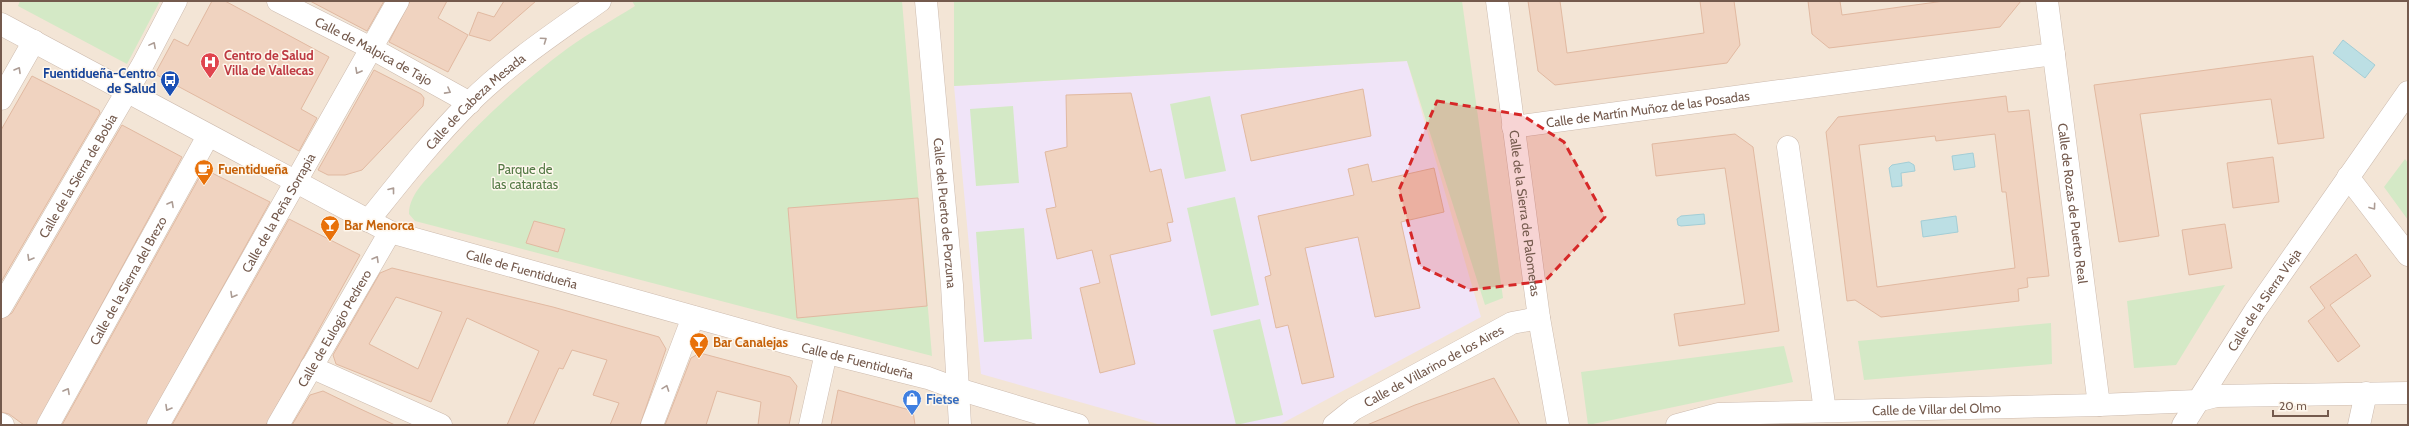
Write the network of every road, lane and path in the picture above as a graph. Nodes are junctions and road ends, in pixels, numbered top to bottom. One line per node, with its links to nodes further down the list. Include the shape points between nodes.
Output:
1 (176, 1): 12 (street, Calle de la Sierra de Bobia, one-way to 1)
2 (398, 1): 10 (street, Calle de la Peña Sorrapia)
3 (600, 1): 15 (street, Calle de Cabeza Mesada, one-way to 3, via 539,44)
4 (926, 1): 29 (street, Calle del Puerto de Porzuna, via 952,285)
5 (1497, 1): 16 (street, Calle de la Sierra de Palomeras)
6 (2047, 1): 11 (street, Calle de Rozas de Puerto Real)
7 (284, 2): 10 (street, Calle de Malpica de Tajo)
8 (1, 24): 9 (street, Calle de Fuentidueña)
9 (34, 41): 12 (street, Calle de Fuentidueña); 14 (street, one-way to 9)
10 (371, 48): 15 (street, Calle de Malpica de Tajo, one-way to 15); 20 (street, Calle de la Peña Sorrapia, one-way to 20)
11 (2054, 54): 16 (street, Calle de Martín Muñoz de las Posadas); 33 (street, Calle de Rozas de Puerto Real)
12 (128, 92): 17 (street, Calle de Fuentidueña); 24 (street, Calle de la Sierra de Bobia, one-way to 24)
13 (2408, 92): 19 (street, Calle de la Sierra Vieja)
14 (1, 99)
15 (470, 103): 21 (street, Calle de Cabeza Mesada, one-way to 15, via 417,158)
16 (1513, 127): 26 (street, Calle de la Sierra de Palomeras)
17 (208, 136): 20 (street, Calle de Fuentidueña); 35 (street, Calle de la Sierra del Brezo, one-way to 17)
18 (1788, 147): 34 (street)
19 (2348, 177): 23 (street, one-way to 23); 32 (street, Calle de la Sierra Vieja, via 2255,311)
20 (297, 182): 21 (street, Calle de Fuentidueña); 36 (street, Calle de la Peña Sorrapia, one-way to 36)
21 (368, 221): 22 (street, Calle de Fuentidueña)
22 (390, 232): 25 (street, Calle de Fuentidueña); 28 (street, Calle de Eulogio Pedrero, one-way to 22)
23 (2408, 255)
24 (1, 307)
25 (693, 317): 27 (street, Calle de Fuentidueña); 39 (street, one-way to 25)
26 (1539, 318): 43 (street, Calle de Villarino de los Aires, via 1512,322 1354,409); 44 (street, Calle de la Sierra de Palomeras)
27 (826, 353): 29 (street, Calle de Fuentidueña, via 910,373); 40 (street)
28 (312, 367): 37 (street, Calle de Eulogio Pedrero); 38 (street)
29 (958, 389): 41 (street, Calle del Puerto de Porzuna); 42 (street, Calle de Fuentidueña)
30 (2366, 393): 31 (street, Calle de Villar del Olmo); 32 (street, Calle de Villar del Olmo, via 2216,396); 47 (street)
31 (2408, 393)
32 (2197, 401): 33 (street, Calle de Villar del Olmo); 46 (street, Calle de la Sierra Vieja)
33 (2099, 405): 34 (street, Calle de Villar del Olmo)
34 (1825, 411): 45 (street, Calle de Villar del Olmo, via 1718,414)
35 (48, 425)
36 (158, 425)
37 (278, 425)
38 (441, 425)
39 (652, 425)
40 (810, 425)
41 (960, 425)
42 (1078, 425)
43 (1334, 425)
44 (1558, 425)
45 (1677, 425)
46 (2183, 425)
47 (2359, 425)

